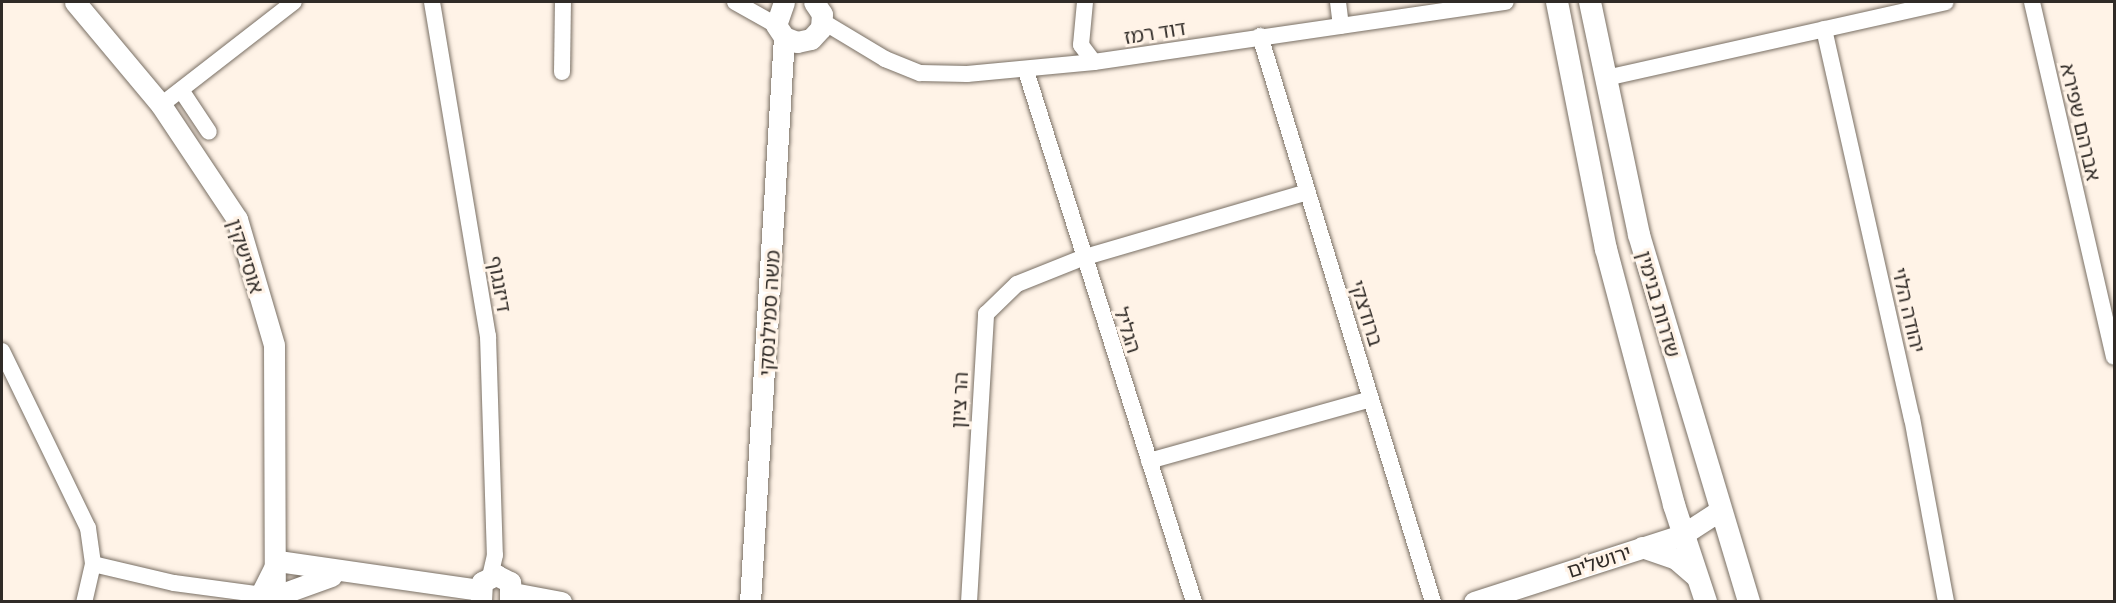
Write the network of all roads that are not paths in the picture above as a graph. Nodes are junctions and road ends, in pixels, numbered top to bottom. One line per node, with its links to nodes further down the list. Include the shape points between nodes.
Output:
1 (75, 2): 24 (street, אוסישקין)
2 (294, 2): 23 (street)
3 (432, 2): 39 (street, דיזנגוף, via 488,336 495,555)
4 (562, 2): 21 (street)
5 (735, 2): 17 (street)
6 (784, 2): 17 (street, משה סמילנסקי)
7 (1085, 2): 19 (street, via 1081,45)
8 (1338, 2): 15 (street)
9 (1506, 2): 15 (street, דוד רמז)
10 (1557, 2): 33 (main road, שדרות בנימין, via 1606,249)
11 (1946, 2): 16 (street)
12 (2032, 2): 29 (street, אברהם שפירא)
13 (1588, 3): 22 (main road, שדרות בנימין)
14 (817, 6): 17 (street, via 817,34 804,42); 20 (street, דוד רמז, via 885,59 920,73)
15 (1341, 26): 18 (street, דוד רמז)
16 (1824, 29): 22 (street); 51 (street, יהודה הלוי, via 1912,418)
17 (780, 31): 41 (street, משה סמילנסקי)
18 (1260, 36): 19 (street, דוד רמז); 26 (street, ברודצקי)
19 (1094, 62): 20 (street, דוד רמז)
20 (1026, 71): 27 (street, הגליל)
21 (562, 72)
22 (1606, 78): 32 (main road, שדרות בנימין, via 1639,235)
23 (181, 90): 24 (street); 25 (street)
24 (161, 105): 35 (street, אוסישקין, via 237,219 274,345)
25 (208, 132)
26 (1308, 192): 27 (street, הר ציון); 30 (street, ברודצקי)
27 (1082, 258): 31 (street, הגליל); 45 (street, הר ציון, via 1017,284 986,314)
28 (2, 351): 36 (street, via 74,492 88,528)
29 (2115, 357)
30 (1371, 399): 31 (street); 47 (street, ברודצקי)
31 (1149, 460): 46 (street, הגליל)
32 (1719, 511): 33 (street, ירושלים); 50 (main road, שדרות בנימין)
33 (1682, 534): 34 (street, ירושלים); 38 (main road, שדרות בנימין)
34 (1642, 547): 38 (street, via 1676,559); 48 (street, ירושלים)
35 (278, 561): 37 (street); 42 (street)
36 (93, 564): 42 (street); 43 (street)
37 (347, 574): 39 (street); 42 (street, via 308,580)
38 (1697, 577): 49 (main road, שדרות בנימין)
39 (484, 589): 40 (street, via 506,578)
40 (511, 597): 44 (street)
41 (748, 597)
42 (266, 598)
43 (84, 602)
44 (561, 602)
45 (969, 602)
46 (1194, 602)
47 (1433, 602)
48 (1474, 602)
49 (1706, 602)
50 (1749, 602)
51 (1946, 602)

